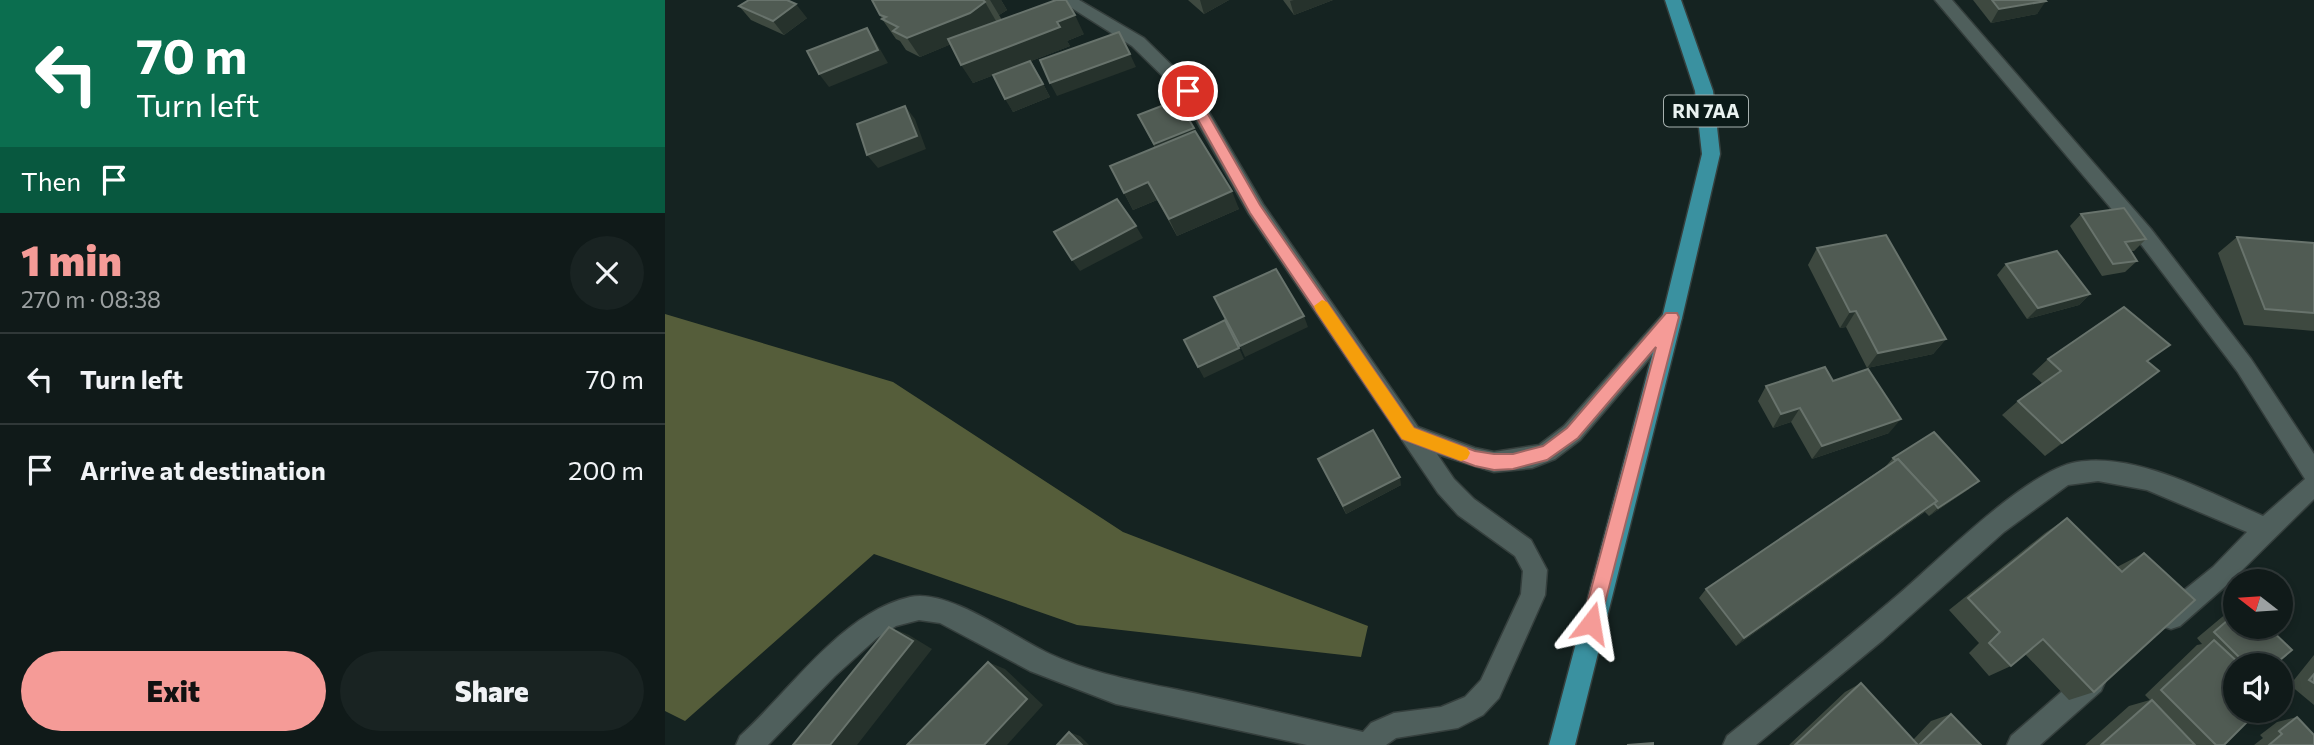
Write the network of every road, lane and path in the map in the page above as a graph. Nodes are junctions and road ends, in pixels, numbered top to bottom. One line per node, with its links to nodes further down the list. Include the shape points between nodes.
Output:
1 (1067, 0): 5 (street, via 1139,42 1188,91 1255,209)
2 (1673, 0): 4 (main road, RN 7AA, via 1704,91 1711,154)
3 (1943, 0): 6 (street, via 2153,244 2244,365)
4 (1672, 317): 5 (street, via 1572,433 1547,452 1494,462); 13 (main road, RN 7AA)
5 (1408, 433): 12 (street, via 1446,486 1523,548 1531,558 1537,582 1482,702 1455,720 1394,725)
6 (2314, 473)
7 (2314, 485): 8 (street)
8 (2266, 529): 9 (street, via 2221,575); 14 (street, via 2140,477 2074,472 2050,482)
9 (2158, 628)
10 (2108, 669): 15 (street)
11 (749, 745): 12 (street, via 874,625 910,609 927,608 943,611 1076,678 1116,691)
12 (1366, 745)
13 (1562, 745)
14 (1736, 745)
15 (2020, 745)

